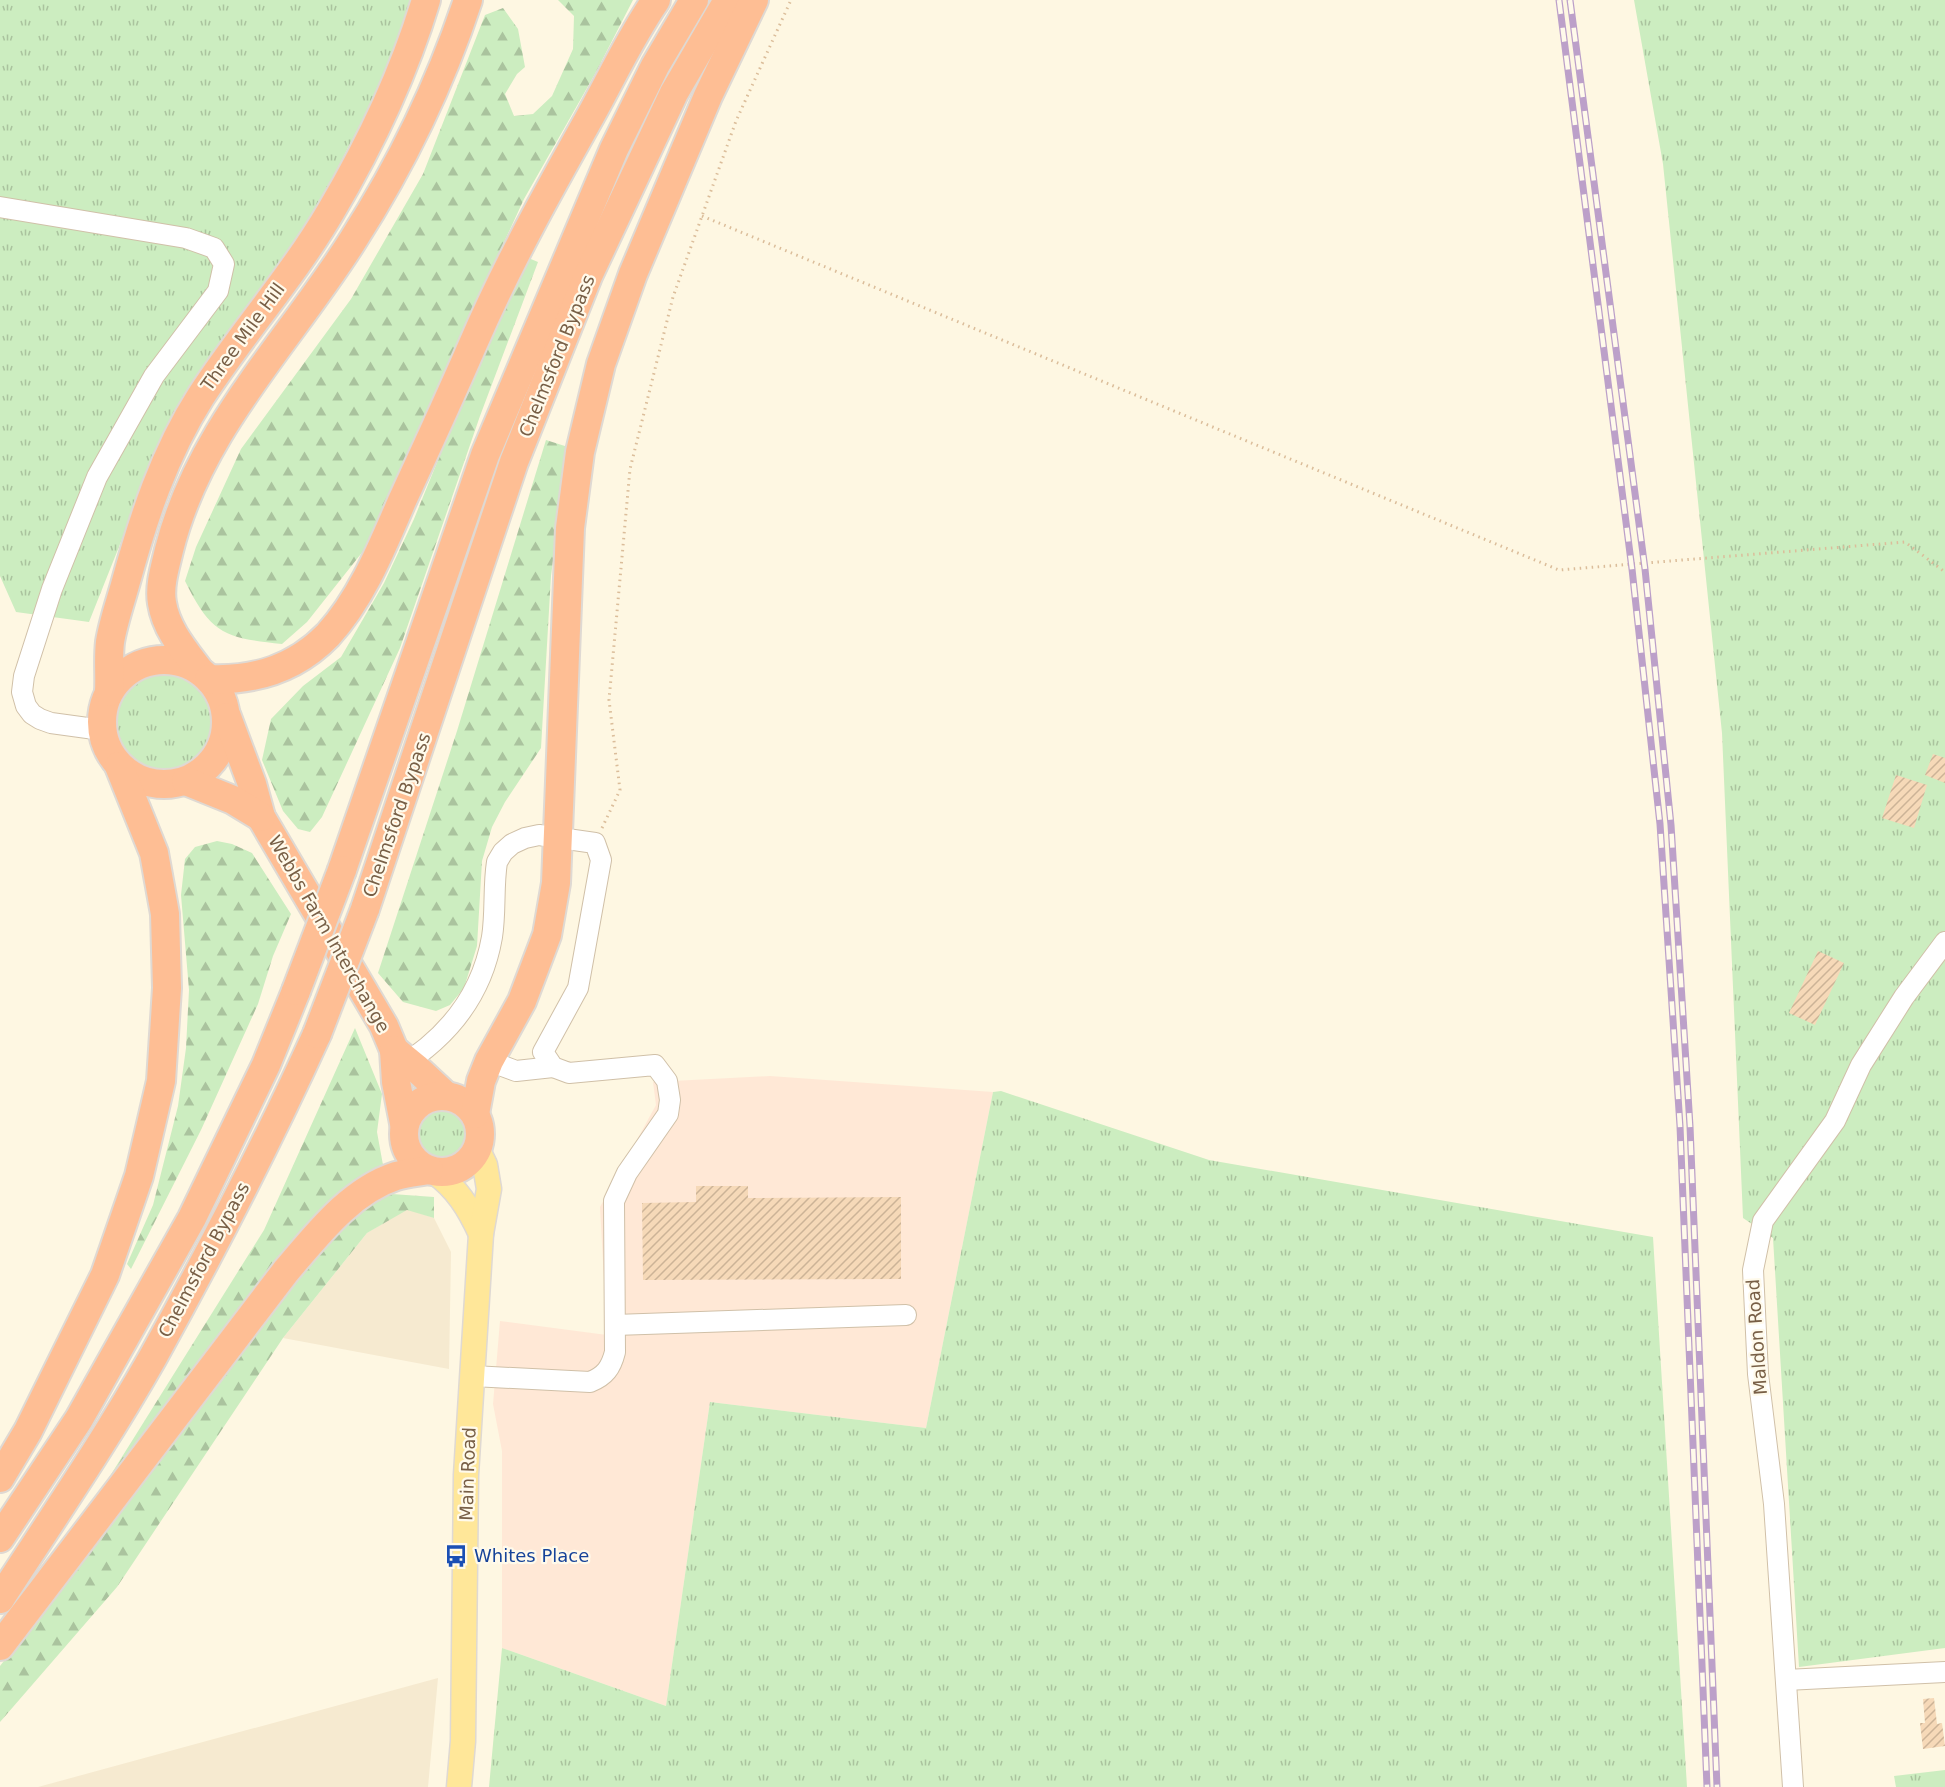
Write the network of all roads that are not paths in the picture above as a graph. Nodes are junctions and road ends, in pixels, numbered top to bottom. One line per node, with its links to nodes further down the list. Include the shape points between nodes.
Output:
1 (426, 0): 9 (highway, Three Mile Hill, via 381,116 332,211 189,414 170,451 118,610 111,642)
2 (468, 0): 8 (highway, Three Mile Hill, via 422,118 381,193 323,284 237,402 202,463 179,518 162,582 162,603 178,644)
3 (656, 0): 8 (highway, via 534,218 363,586 329,634 293,663 239,679)
4 (694, 0): 30 (highway, Chelmsford Bypass, bridge, via 655,66 614,149 485,455 342,870 266,1065 192,1218 79,1419)
5 (728, 0): 31 (highway, Chelmsford Bypass, bridge, via 674,93 588,276 518,451 365,909 317,1034 152,1359)
6 (754, 0): 15 (highway, via 708,96 633,274 601,364 580,452 567,570)
7 (0, 207): 11 (street, via 186,238 214,248 224,264 218,291 154,376 97,477 52,589 24,676 22,692 32,714 51,723)
8 (204, 674): 9 (highway, via 177,660 153,660 126,672); 10 (highway, via 223,700)
9 (110, 692): 11 (highway, via 103,709)
10 (227, 717): 13 (highway, via 222,748 200,774); 14 (highway, Webbs Farm Interchange)
11 (102, 730): 12 (highway, via 108,750)
12 (119, 766): 13 (highway, via 156,784); 29 (highway, via 154,853 165,914 167,988 161,1081 139,1176 105,1275 28,1431)
13 (186, 781): 14 (highway, Webbs Farm Interchange, via 233,800)
14 (261, 818): 17 (highway, Webbs Farm Interchange, via 384,1026)
15 (558, 839): 17 (street, via 539,835 525,838 503,852 497,862 492,936 480,982 444,1033 430,1046); 18 (highway, via 547,935 522,1001); 19 (street, via 595,843 601,860 578,988 543,1052)
16 (1945, 942): 34 (street, Maldon Road, via 1861,1065 1835,1121 1763,1221 1753,1270 1758,1374 1774,1504)
17 (399, 1060): 20 (highway, Webbs Farm Interchange); 22 (highway, Webbs Farm Interchange)
18 (489, 1061): 19 (street, via 516,1071); 21 (highway)
19 (553, 1067): 27 (street, via 568,1073 655,1065 667,1081 668,1114 627,1173 614,1201)
20 (445, 1095): 21 (highway, via 460,1100); 22 (highway, via 422,1101)
21 (475, 1114): 23 (highway, via 480,1132)
22 (404, 1123): 24 (highway, via 408,1154)
23 (477, 1148): 24 (highway, via 458,1169); 25 (main road, Main Road, via 489,1189)
24 (431, 1171): 25 (main road, Main Road, via 457,1192); 32 (highway, via 397,1176 377,1185 341,1211 313,1240 286,1270)
25 (481, 1234): 28 (main road, Main Road)
26 (906, 1315): 27 (street)
27 (615, 1325): 28 (street, via 611,1366 590,1382)
28 (472, 1376): 35 (main road, Main Road)
29 (0, 1478)
30 (0, 1538)
31 (0, 1599)
32 (0, 1646)
33 (1945, 1672): 34 (street)
34 (1786, 1680): 36 (street, Maldon Road)
35 (459, 1787)
36 (1793, 1787)

